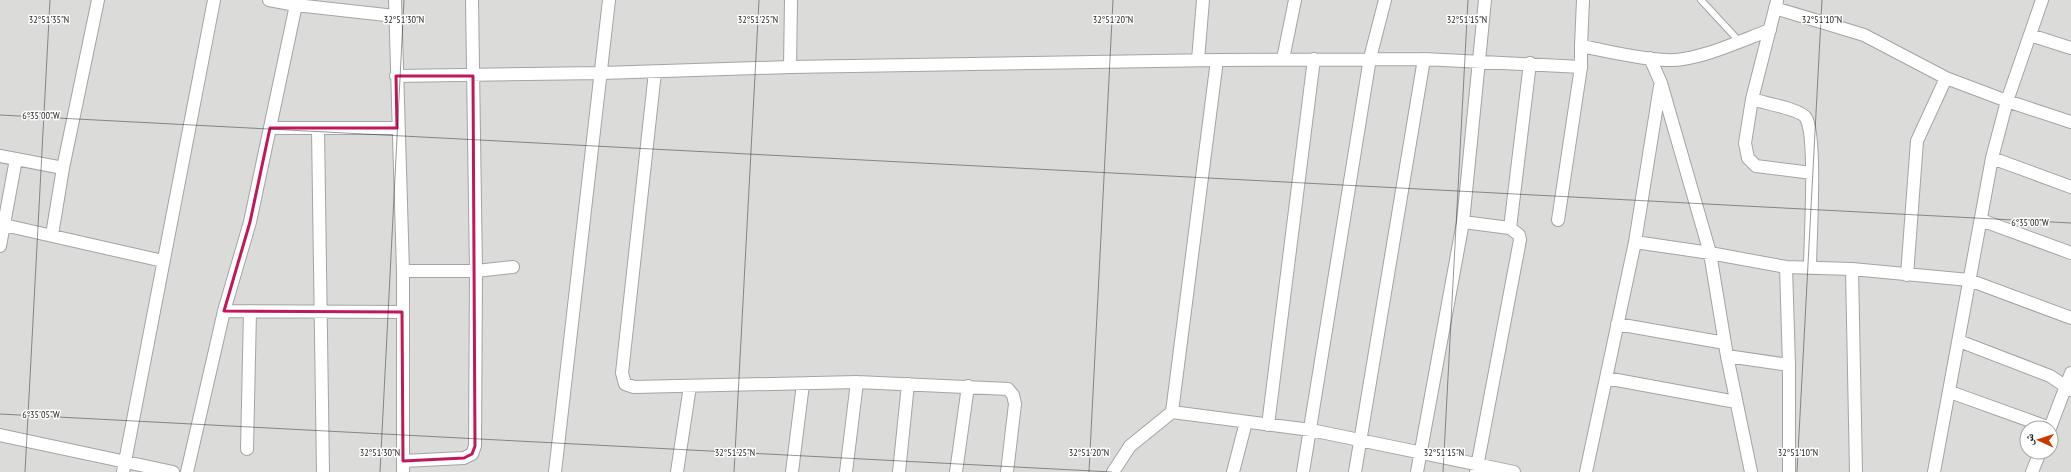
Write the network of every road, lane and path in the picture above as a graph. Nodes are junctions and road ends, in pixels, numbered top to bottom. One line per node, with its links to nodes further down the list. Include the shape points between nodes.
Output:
1 (98, 0): 49 (street)
2 (214, 0): 62 (street)
3 (269, 0): 15 (street)
4 (395, 0): 17 (street)
5 (472, 0): 37 (street)
6 (609, 0): 35 (street)
7 (791, 0): 32 (street)
8 (1203, 0): 28 (street)
9 (1295, 0): 25 (street)
10 (1385, 0): 23 (street)
11 (1485, 0): 30 (street)
12 (1583, 0): 21 (street)
13 (1701, 0): 20 (lane)
14 (2042, 0): 19 (street)
15 (297, 3): 17 (street); 43 (street)
16 (1776, 4): 18 (street); 38 (street, via 1864,35)
17 (395, 16): 36 (street)
18 (1770, 30): 20 (street); 40 (street)
19 (2030, 35): 22 (street); 41 (street)
20 (1739, 41): 24 (street, via 1689,58 1668,61)
21 (1581, 46): 24 (street); 33 (street)
22 (2071, 48)
23 (1370, 58): 26 (street); 27 (street); 96 (street)
24 (1650, 58): 39 (street)
25 (1283, 59): 26 (street); 29 (street)
26 (1314, 59): 95 (street)
27 (1424, 59): 30 (street); 98 (street)
28 (1198, 60): 29 (street); 32 (street)
29 (1217, 60): 91 (street)
30 (1480, 60): 31 (street); 54 (street)
31 (1530, 63): 33 (street); 56 (street)
32 (790, 67): 34 (street)
33 (1581, 67): 52 (street)
34 (655, 72): 35 (street); 86 (street, via 622,373 625,384 634,387)
35 (602, 73): 37 (street); 108 (street)
36 (396, 76): 37 (street); 45 (street)
37 (473, 76): 68 (street)
38 (1946, 78): 41 (street); 69 (street, via 1917,141)
39 (1661, 83): 58 (street); 60 (street)
40 (1752, 99): 50 (street, via 1797,112 1806,118 1810,129); 50 (street, via 1745,143 1748,158 1756,166)
41 (2006, 101): 42 (street); 47 (street)
42 (2071, 122)
43 (270, 128): 44 (street); 72 (street, via 250,222)
44 (318, 128): 45 (street); 71 (street)
45 (397, 128): 67 (street)
46 (0, 156): 48 (street)
47 (1992, 158): 51 (street); 53 (street)
48 (16, 159): 49 (street); 55 (street)
49 (63, 168): 57 (street)
50 (1812, 173): 65 (street)
51 (2071, 187)
52 (1558, 220)
53 (1981, 220): 61 (street); 70 (street)
54 (1463, 222): 56 (street); 100 (street)
55 (4, 225): 57 (street); 59 (street)
56 (1510, 228): 104 (street, via 1519,235 1520,240)
57 (52, 235): 62 (street)
58 (1635, 242): 60 (street); 76 (street)
59 (0, 246)
60 (1710, 252): 64 (street); 78 (street)
61 (2071, 253)
62 (163, 261): 103 (street)
63 (513, 267): 68 (street)
64 (1786, 267): 65 (street); 80 (street)
65 (1810, 268): 66 (street)
66 (1852, 270): 69 (street); 124 (street)
67 (403, 271): 68 (street); 74 (street)
68 (476, 271): 102 (street, via 476,446 472,454 464,458)
69 (1907, 274): 70 (street)
70 (1969, 280): 75 (street); 77 (street)
71 (321, 310): 73 (street); 74 (street); 107 (street)
72 (224, 311): 73 (street); 106 (street)
73 (250, 311): 99 (street)
74 (402, 312): 102 (street)
75 (2071, 318)
76 (1617, 324): 78 (street); 82 (street)
77 (1959, 341): 88 (street, via 2050,376); 89 (street)
78 (1725, 343): 79 (street)
79 (1727, 356): 80 (street); 90 (street)
80 (1789, 365): 123 (street)
81 (2071, 373): 88 (street)
82 (1606, 378): 90 (street); 121 (street)
83 (857, 382): 84 (street); 85 (street); 111 (street)
84 (803, 384): 86 (street); 110 (street)
85 (908, 384): 87 (street); 112 (street)
86 (690, 386): 109 (street)
87 (968, 386): 113 (street); 114 (street, via 1008,389 1013,395 1015,404)
88 (2069, 389): 93 (street)
89 (1950, 392): 92 (street); 125 (street)
90 (1736, 402): 122 (street)
91 (1172, 412): 94 (street); 115 (street, via 1130,446)
92 (2028, 420)
93 (2054, 420)
94 (1246, 422): 95 (street); 116 (street)
95 (1268, 425): 96 (street)
96 (1311, 430): 98 (street); 117 (street)
97 (0, 435): 103 (street)
98 (1361, 440): 100 (street); 118 (street)
99 (247, 449)
100 (1420, 452): 104 (street); 119 (street)
101 (2037, 460): 126 (street)
102 (403, 466)
103 (124, 467): 105 (street)
104 (1476, 468): 120 (street)
105 (173, 472)
106 (187, 472)
107 (323, 472)
108 (555, 472)
109 (677, 472)
110 (792, 472)
111 (846, 472)
112 (899, 472)
113 (956, 472)
114 (1007, 472)
115 (1113, 472)
116 (1233, 472)
117 (1303, 472)
118 (1355, 472)
119 (1417, 472)
120 (1514, 472)
121 (1586, 472)
122 (1751, 472)
123 (1789, 472)
124 (1856, 472)
125 (1934, 472)
126 (2032, 472)

